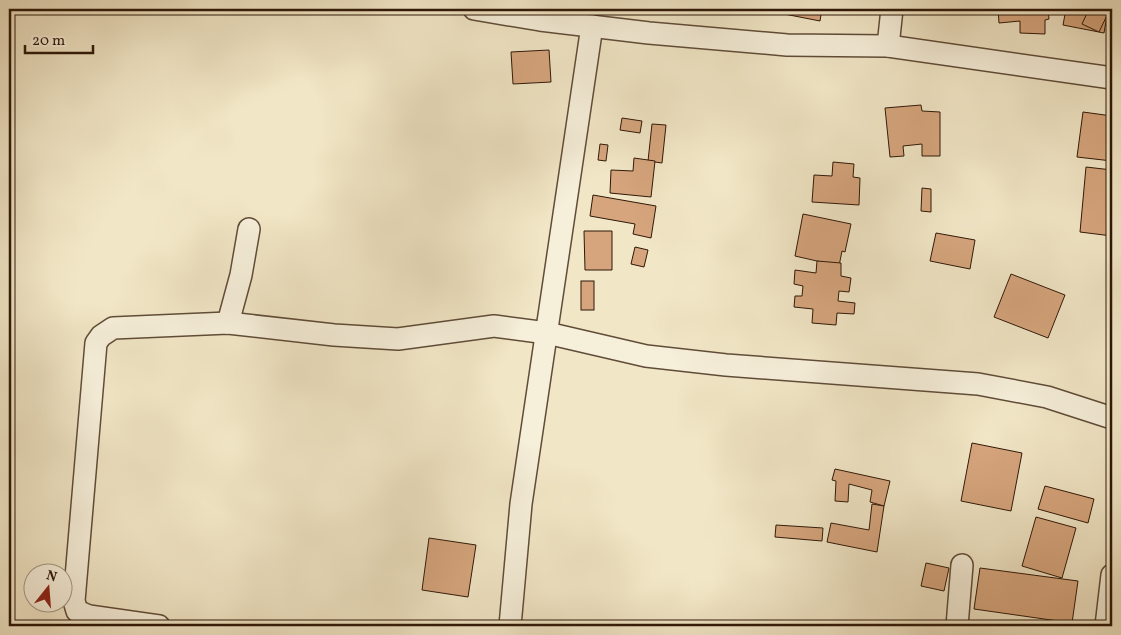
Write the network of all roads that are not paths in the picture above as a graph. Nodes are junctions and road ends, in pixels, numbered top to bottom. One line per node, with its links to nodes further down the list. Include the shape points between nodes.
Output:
1 (474, 9): 3 (street)
2 (892, 9): 5 (street)
3 (537, 14): 4 (street)
4 (592, 26): 5 (street, via 787,45); 9 (street)
5 (888, 46): 6 (street)
6 (1112, 78)
7 (249, 229): 8 (street)
8 (228, 323): 9 (street, via 398,339 494,326); 13 (street, via 113,328 96,344 74,602 77,611 89,616)
9 (547, 333): 10 (street, via 646,356 978,384 1047,397); 14 (street, via 521,504)
10 (1112, 418)
11 (962, 565): 15 (street)
12 (1112, 575): 16 (street)
13 (159, 626)
14 (510, 626)
15 (957, 626)
16 (1106, 626)

